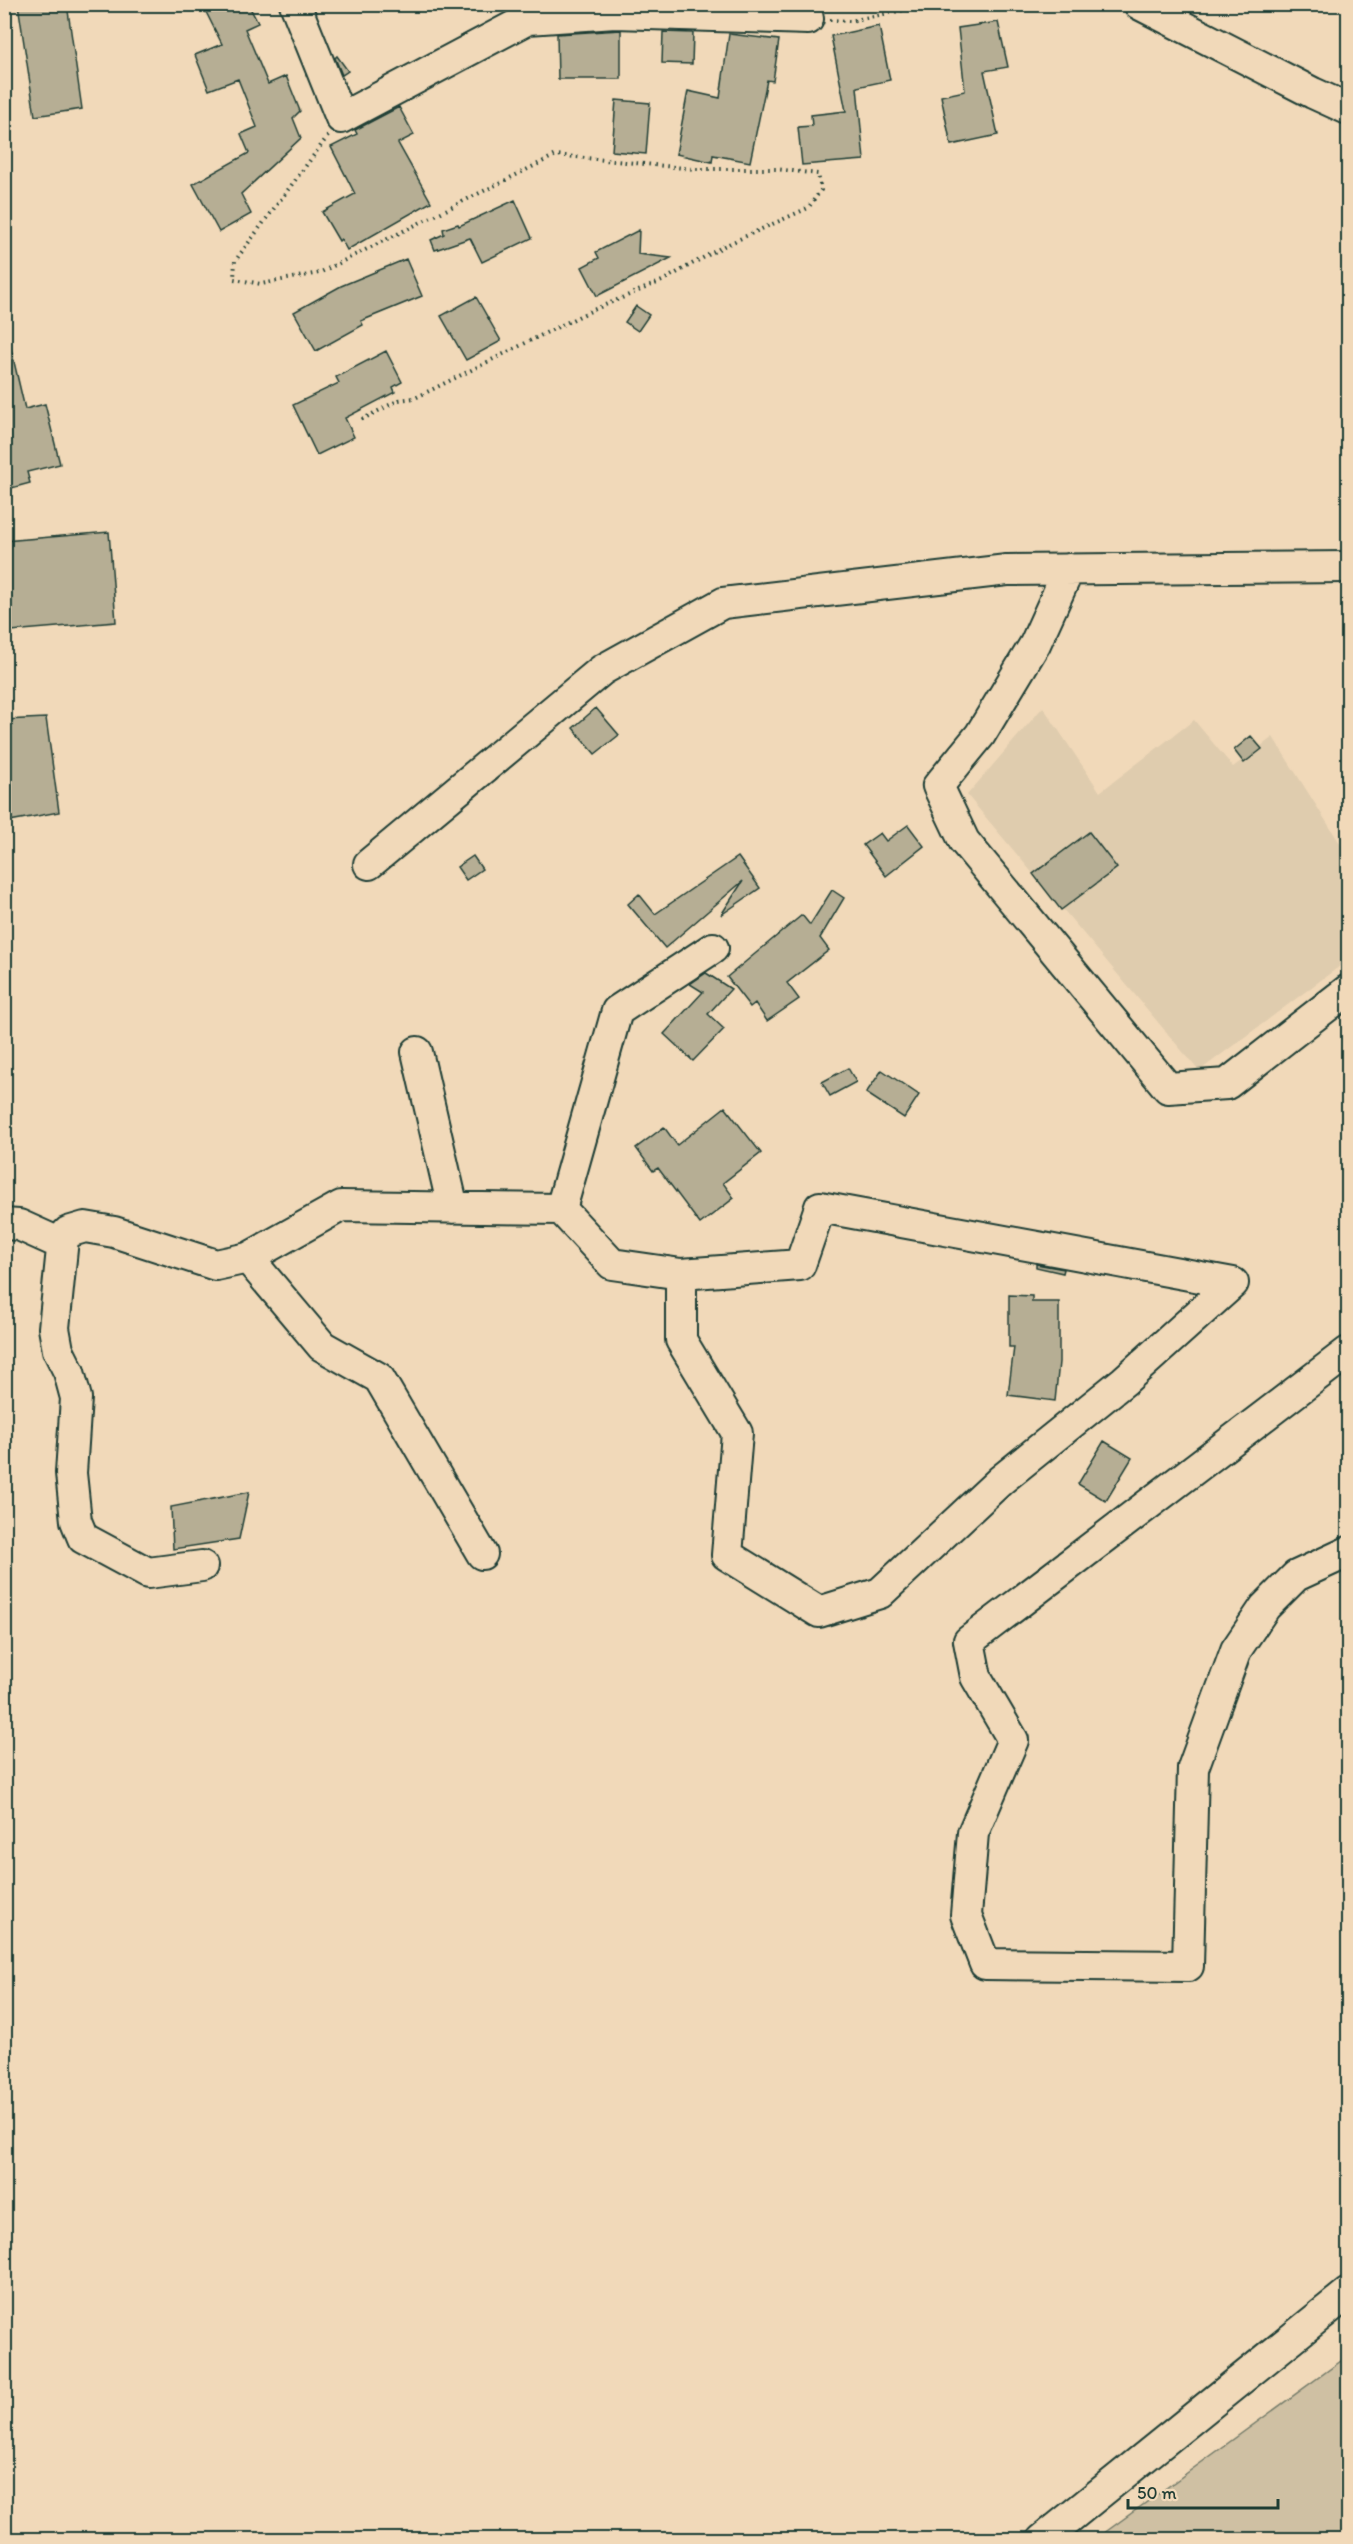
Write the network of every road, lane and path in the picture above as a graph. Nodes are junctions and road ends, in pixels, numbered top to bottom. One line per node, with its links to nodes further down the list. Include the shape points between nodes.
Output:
1 (295, 4): 6 (street)
2 (933, 4): 4 (path, via 850,21)
3 (1139, 4): 5 (street)
4 (807, 12): 6 (street, via 615,13 528,19)
5 (1348, 109)
6 (341, 118): 7 (path, via 235,261 234,279 261,284 319,273 556,155 694,169 818,174 821,190 808,208 724,246 662,281)
7 (359, 421)
8 (1348, 567): 9 (street)
9 (1069, 569): 10 (street, via 1007,570 723,603 602,670); 12 (street, via 1035,644 980,735 938,786 964,842 1168,1088 1227,1084)
10 (369, 864)
11 (713, 948): 15 (street, via 617,1011)
12 (1348, 990)
13 (417, 1052): 14 (street)
14 (453, 1208): 15 (street); 18 (street, via 341,1206)
15 (561, 1209): 19 (street, via 612,1264)
16 (4, 1224): 17 (street, via 19,1225 59,1243)
17 (63, 1239): 18 (street, via 68,1232 85,1227 114,1232 216,1265); 23 (street, via 54,1328 76,1398 71,1473 76,1521 83,1538 148,1573)
18 (248, 1258): 22 (street, via 322,1346 379,1378)
19 (681, 1274): 19 (street, via 800,1265 820,1208 1233,1282 1124,1381 1001,1480 880,1593 819,1612 727,1555 737,1433 681,1340)
20 (1348, 1352): 21 (street, via 969,1641 976,1677 1013,1740 973,1833 966,1915 985,1964 1188,1966 1193,1768 1236,1650 1265,1607 1296,1576)
21 (1348, 1552)
22 (482, 1554)
23 (202, 1566)
24 (1348, 2293): 25 (street)
25 (1042, 2540)

